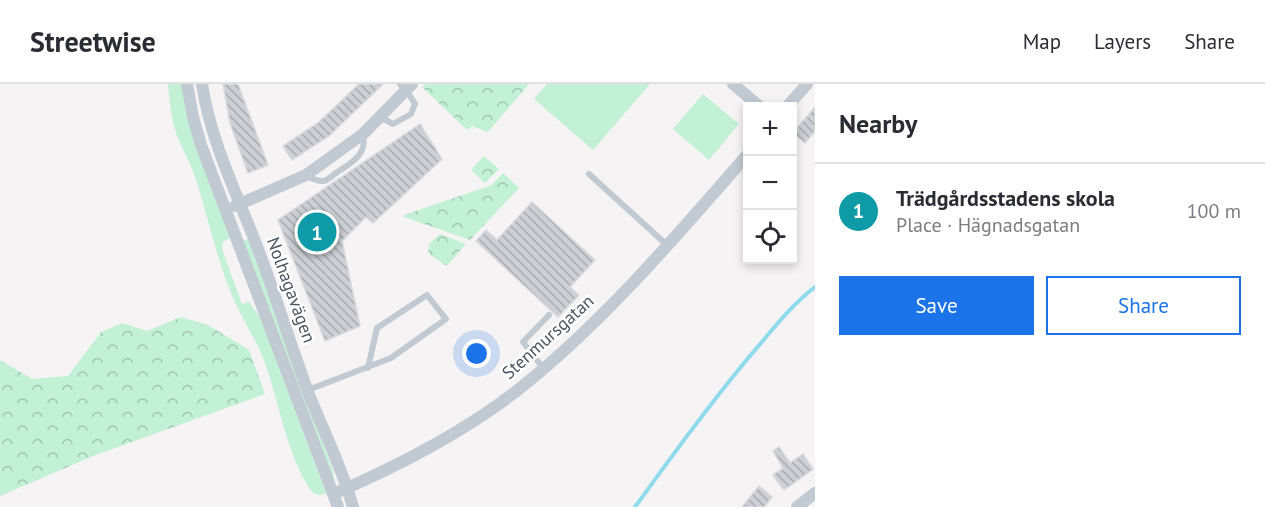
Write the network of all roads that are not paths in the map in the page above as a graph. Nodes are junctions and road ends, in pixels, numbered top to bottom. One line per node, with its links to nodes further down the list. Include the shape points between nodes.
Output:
1 (187, 84): 14 (street, Nolhagavägen, via 201,145)
2 (202, 84): 13 (street, Nolhagavägen, via 207,112)
3 (733, 84): 6 (street)
4 (807, 84): 7 (street)
5 (406, 86): 8 (street); 8 (lane, via 415,105 411,114 393,124)
6 (754, 102)
7 (791, 102)
8 (380, 117): 13 (street, via 306,175)
9 (745, 156): 17 (street, Stenmursgatan)
10 (589, 174): 11 (lane)
11 (613, 196): 12 (lane); 15 (lane)
12 (608, 202)
13 (240, 204): 14 (street); 21 (street, Nolhagavägen)
14 (225, 209): 24 (street, Nolhagavägen)
15 (638, 219): 16 (lane); 17 (lane)
16 (632, 225)
17 (668, 245): 20 (street, Stenmursgatan)
18 (549, 315): 20 (lane, via 523,342)
19 (368, 368): 19 (lane, via 391,358 446,319 427,295 377,327); 21 (lane)
20 (543, 368): 22 (street, Stenmursgatan, via 448,438)
21 (308, 390): 22 (street, Nolhagavägen)
22 (348, 488): 24 (street, Stenmursgatan); 26 (street, Nolhagavägen)
23 (815, 492): 27 (street)
24 (333, 494): 25 (street, Nolhagavägen)
25 (338, 507)
26 (353, 507)
27 (797, 507)

